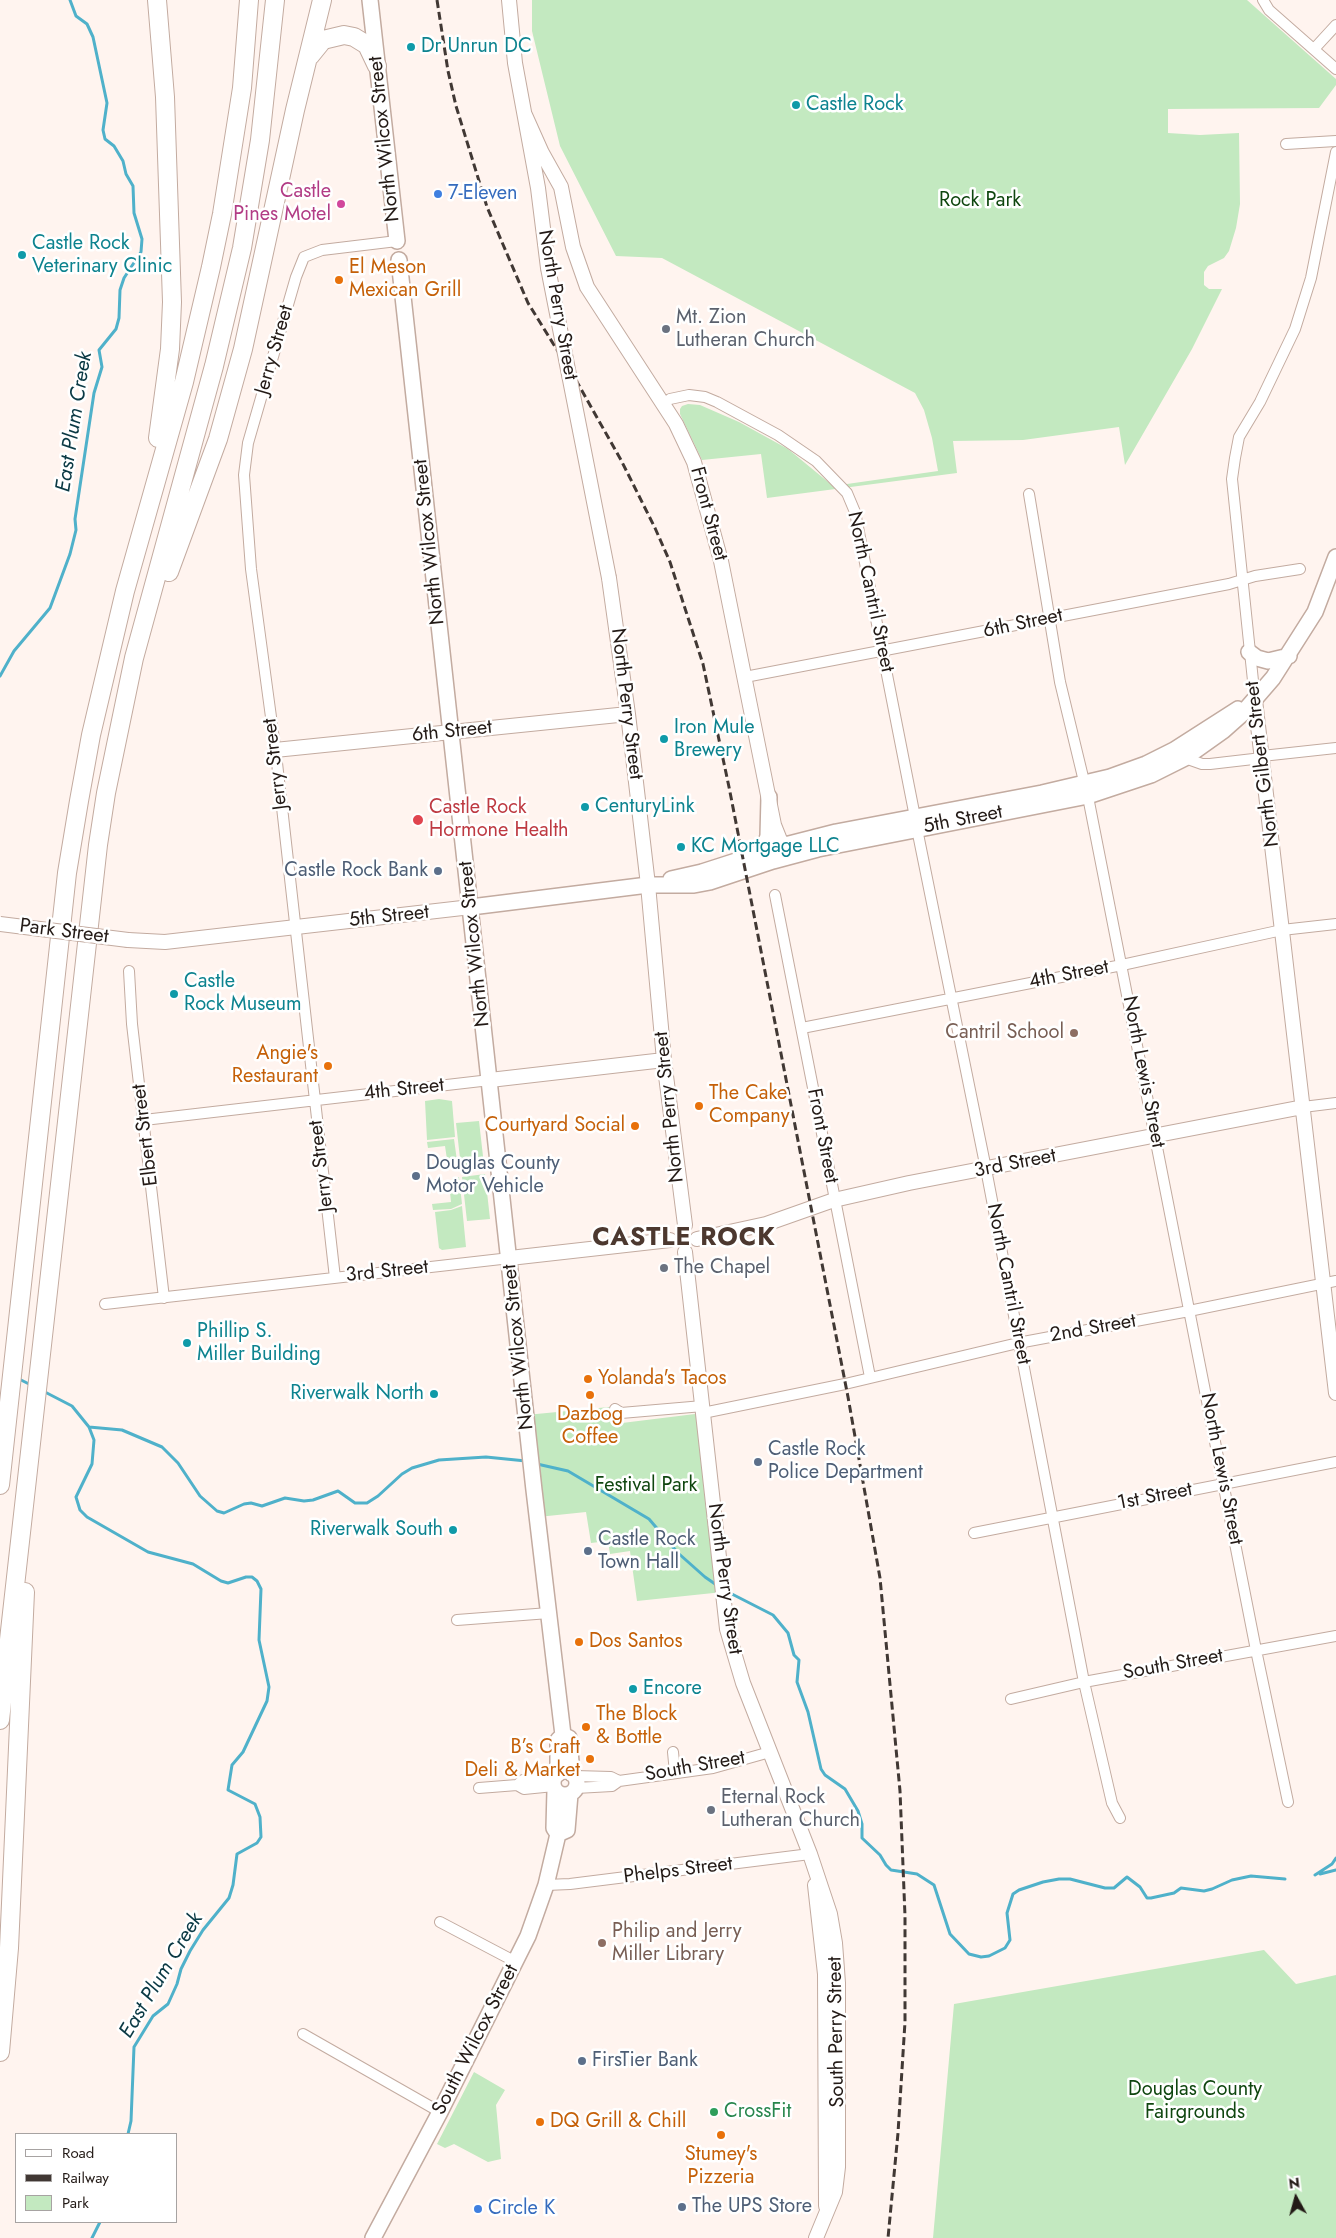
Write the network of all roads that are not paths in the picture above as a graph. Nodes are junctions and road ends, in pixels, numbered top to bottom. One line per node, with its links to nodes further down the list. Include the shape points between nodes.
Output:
1 (157, 0): 23 (highway, via 170,210 172,325 161,418)
2 (249, 0): 23 (highway, via 242,88 222,214 184,382)
3 (275, 0): 31 (highway, via 262,123 242,248 214,366)
4 (322, 0): 10 (highway)
5 (508, 0): 13 (street, Front Street, via 512,49)
6 (1264, 0): 9 (street, via 1269,10)
7 (370, 2): 11 (main road, North Wilcox Street)
8 (1336, 25): 9 (street)
9 (1314, 49): 12 (street)
10 (306, 63): 11 (highway, via 323,40 344,35 367,45); 31 (highway, via 243,349 223,421 172,565)
11 (377, 66): 19 (main road, North Wilcox Street)
12 (1336, 69)
13 (525, 115): 17 (street, Front Street); 18 (street, Front Street, via 561,187)
14 (1336, 141): 15 (street)
15 (1286, 144)
16 (1336, 152): 26 (street, North Gilbert Street, via 1311,278 1295,329 1260,402 1239,437 1232,479)
17 (538, 188): 18 (street, Front Street, via 558,203); 34 (street, North Perry Street, bridge, via 548,268 608,578)
18 (569, 231): 21 (street, Front Street, via 577,262 594,300)
19 (397, 241): 20 (street, North Wilcox Street); 37 (street, Jerry Street, via 322,250 304,258 248,443 244,504)
20 (399, 260): 35 (main road, North Wilcox Street)
21 (663, 404): 28 (street, North Cantril Street, via 689,395 717,402 778,435 816,461 839,482 855,512); 32 (street, Front Street, via 688,448 702,486 722,561)
22 (1029, 494): 27 (street, North Lewis Street)
23 (137, 549): 86 (highway, via 91,735 77,810)
24 (1335, 560): 30 (main road, 5th Street, via 1316,612)
25 (1300, 569): 26 (street, 6th Street)
26 (1241, 580): 27 (street, 6th Street); 29 (street, North Gilbert Street)
27 (1049, 618): 28 (street, 6th Street); 40 (street, North Lewis Street, via 1060,682)
28 (882, 651): 32 (street, 6th Street); 42 (street, North Cantril Street)
29 (1249, 652): 30 (main road, via 1268,661); 33 (street, North Gilbert Street)
30 (1289, 656): 33 (main road, 5th Street)
31 (134, 658): 84 (highway, via 113,752 98,845)
32 (745, 677): 41 (street, Front Street)
33 (1255, 700): 38 (street, North Gilbert Street); 39 (main road, 5th Street, via 1223,731); 40 (main road, 5th Street, via 1165,755)
34 (628, 714): 35 (street, 6th Street); 47 (street, North Perry Street)
35 (451, 732): 37 (street, 6th Street); 49 (main road, North Wilcox Street)
36 (1336, 748): 38 (street)
37 (275, 750): 52 (street, Jerry Street)
38 (1262, 757): 39 (street, via 1210,764); 53 (street, North Gilbert Street)
39 (1185, 758): 40 (main road, 5th Street, via 1131,783)
40 (1086, 790): 42 (main road, 5th Street); 55 (street, North Lewis Street)
41 (769, 797): 43 (street, Front Street); 46 (main road, via 768,836 765,846)
42 (916, 823): 44 (main road, 5th Street); 57 (street, North Cantril Street)
43 (774, 825): 44 (street, via 780,833); 45 (street, Front Street)
44 (821, 842): 45 (main road, 5th Street); 47 (main road, 5th Street, via 710,882)
45 (785, 846): 46 (main road, 5th Street)
46 (757, 854): 47 (main road, 5th Street)
47 (648, 885): 49 (main road, 5th Street); 59 (street, North Perry Street)
48 (775, 895): 58 (street, Front Street)
49 (471, 907): 52 (street, 5th Street); 60 (main road, North Wilcox Street)
50 (0, 924): 54 (street, Park Street, bridge)
51 (1336, 924): 53 (street, 4th Street)
52 (295, 927): 54 (street, 5th Street, via 165,942); 61 (street, Jerry Street)
53 (1282, 930): 55 (street, 4th Street); 63 (street, North Gilbert Street)
54 (128, 940)
55 (1122, 965): 57 (street, 4th Street); 65 (street, North Lewis Street)
56 (129, 972): 64 (street, Elbert Street)
57 (952, 998): 58 (street, 4th Street); 66 (street, North Cantril Street)
58 (802, 1028): 67 (street, Front Street)
59 (664, 1060): 60 (street, 4th Street); 68 (street, North Perry Street)
60 (490, 1080): 61 (street, 4th Street); 72 (main road, North Wilcox Street)
61 (315, 1100): 64 (street, 4th Street); 73 (street, Jerry Street)
62 (1336, 1103): 63 (street, 3rd Street)
63 (1302, 1107): 65 (street, 3rd Street); 74 (street, North Gilbert Street)
64 (144, 1120): 75 (street, Elbert Street)
65 (1155, 1136): 66 (street, 3rd Street); 77 (street, North Lewis Street)
66 (986, 1169): 67 (street, 3rd Street); 78 (street, North Cantril Street)
67 (834, 1200): 69 (street, 3rd Street, via 766,1224); 79 (street, Front Street)
68 (684, 1225): 69 (street, via 694,1230); 70 (street, via 674,1229)
69 (697, 1239): 71 (street, via 693,1248)
70 (670, 1240): 71 (street, via 673,1248); 72 (street, 3rd Street)
71 (685, 1252): 82 (street, North Perry Street)
72 (510, 1258): 73 (street, 3rd Street); 89 (main road, North Wilcox Street)
73 (335, 1278): 75 (street, 3rd Street)
74 (1330, 1281): 77 (street, 2nd Street); 80 (street, North Gilbert Street)
75 (164, 1298): 76 (street, 3rd Street)
76 (105, 1304)
77 (1190, 1311): 78 (street, 2nd Street); 85 (street, North Lewis Street)
78 (1018, 1343): 79 (street, 2nd Street); 87 (street, North Cantril Street)
79 (870, 1377): 82 (street, 2nd Street)
80 (1336, 1393)
81 (615, 1409): 82 (street, 2nd Street, via 621,1413)
82 (703, 1409): 97 (street, North Perry Street, via 727,1629 735,1663)
83 (1336, 1462): 85 (street, 1st Street)
84 (29, 1469): 95 (highway); 108 (highway, via 10,1948)
85 (1224, 1484): 87 (street, 1st Street); 92 (street, North Lewis Street)
86 (0, 1485)
87 (1054, 1516): 88 (street, 1st Street); 93 (street, North Cantril Street)
88 (974, 1533)
89 (549, 1613): 90 (street); 99 (main road, North Wilcox Street, via 563,1735 569,1738)
90 (457, 1620)
91 (1336, 1636): 92 (street, South Street)
92 (1256, 1650): 93 (street, South Street); 101 (street, North Lewis Street)
93 (1084, 1682): 94 (street, South Street); 102 (street, North Cantril Street, via 1112,1803)
94 (1011, 1699)
95 (0, 1720)
96 (673, 1752): 98 (street)
97 (770, 1752): 98 (street, South Street, via 730,1764); 103 (street, South Perry Street)
98 (675, 1773): 99 (street, South Street, via 619,1781 612,1786)
99 (564, 1782): 100 (street, South Street, via 523,1780 517,1785); 104 (main road, South Wilcox Street, via 567,1830 558,1834)
100 (478, 1788)
101 (1288, 1802)
102 (1120, 1818)
103 (810, 1854): 104 (street, Phelps Street); 111 (street, South Perry Street, via 825,1974 826,2211)
104 (546, 1885): 106 (main road, South Wilcox Street)
105 (440, 1922): 106 (street)
106 (516, 1962): 109 (main road, South Wilcox Street)
107 (303, 2034): 109 (street)
108 (0, 2052)
109 (440, 2112): 110 (main road, South Wilcox Street)
110 (373, 2238)
111 (816, 2238)

